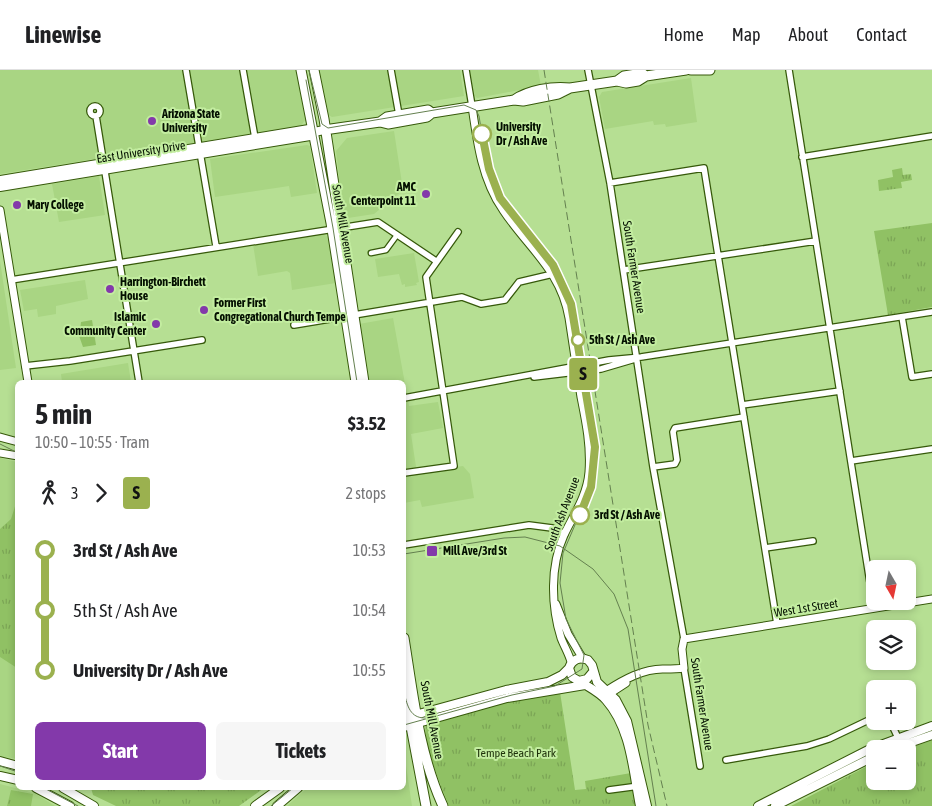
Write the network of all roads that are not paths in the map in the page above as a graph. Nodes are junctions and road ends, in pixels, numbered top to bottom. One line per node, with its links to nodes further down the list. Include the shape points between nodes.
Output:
1 (186, 70): 22 (street)
2 (243, 70): 21 (street)
3 (301, 70): 19 (main road, South Mill Avenue)
4 (314, 70): 18 (main road, South Mill Avenue)
5 (391, 70): 15 (street)
6 (466, 70): 13 (street, South Ash Avenue)
7 (588, 70): 12 (street, South Farmer Avenue)
8 (686, 70): 12 (main road, via 646,76 626,83 617,81)
9 (692, 70): 10 (main road)
10 (710, 70)
11 (789, 70): 23 (street)
12 (592, 85): 13 (main road, via 558,86 521,95 514,100); 26 (street, South Farmer Avenue)
13 (472, 106): 14 (main road); 39 (street, South Ash Avenue, via 482,163 494,195)
14 (432, 113): 15 (main road, via 428,110); 17 (main road, via 428,117 388,124)
15 (399, 115): 17 (main road)
16 (96, 116): 24 (street)
17 (380, 122): 18 (main road)
18 (324, 130): 19 (main road, East University Drive); 29 (main road, South Mill Avenue)
19 (314, 132): 21 (main road, East University Drive, via 309,129); 22 (main road, East University Drive, via 310,136); 29 (main road, South Mill Avenue)
20 (932, 136): 23 (street)
21 (255, 138): 22 (main road, East University Drive)
22 (200, 151): 24 (main road, East University Drive); 33 (street)
23 (802, 157): 32 (street)
24 (104, 166): 25 (main road, East University Drive); 27 (main road, East University Drive); 37 (street)
25 (0, 180)
26 (610, 182): 35 (street, via 704,168); 38 (street, South Farmer Avenue)
27 (0, 187)
28 (0, 210): 40 (street)
29 (335, 227): 31 (street, via 378,222); 33 (street); 43 (main road, South Mill Avenue)
30 (458, 232): 36 (street)
31 (398, 235): 34 (street, via 386,250); 36 (street)
32 (816, 240): 35 (street); 46 (street)
33 (216, 246): 37 (street)
34 (371, 253)
35 (718, 256): 38 (street); 48 (street)
36 (436, 261): 41 (street, via 426,277)
37 (120, 262): 40 (street); 49 (street)
38 (624, 270): 50 (street, South Farmer Avenue)
39 (553, 274): 41 (street, via 519,282 505,300 481,304 462,297); 52 (street, South Ash Avenue, via 566,304)
40 (12, 280): 51 (street)
41 (429, 302): 43 (street); 58 (street)
42 (932, 312): 44 (street)
43 (349, 316): 45 (street); 56 (main road, South Mill Avenue); 57 (main road, South Mill Avenue)
44 (902, 317): 46 (street); 53 (street, via 912,377)
45 (294, 325)
46 (830, 328): 48 (street); 59 (street)
47 (202, 340): 49 (street)
48 (733, 344): 50 (street); 61 (street)
49 (134, 351): 51 (street); 55 (street)
50 (637, 358): 52 (street); 69 (street, South Farmer Avenue)
51 (26, 366): 54 (street)
52 (577, 369): 58 (street); 71 (street, South Ash Avenue, via 588,436 589,468 580,504)
53 (932, 374)
54 (28, 380)
55 (139, 380)
56 (356, 380)
57 (364, 380)
58 (444, 390): 60 (street); 70 (street, via 454,466)
59 (840, 391): 61 (street); 68 (street)
60 (406, 398)
61 (742, 405): 62 (street)
62 (744, 416): 69 (street, via 675,428 675,464); 74 (street)
63 (0, 437): 64 (street)
64 (15, 441)
65 (932, 449): 68 (street)
66 (0, 452): 67 (street)
67 (15, 455)
68 (851, 461): 75 (street)
69 (653, 467): 81 (street, South Farmer Avenue)
70 (406, 473)
71 (565, 534): 73 (street, via 552,528 529,525); 78 (street, South Ash Avenue, via 556,565)
72 (813, 541): 74 (street)
73 (406, 546)
74 (765, 548): 80 (street)
75 (866, 560)
76 (932, 599): 77 (street, West 1st Street)
77 (916, 601)
78 (556, 604): 82 (street, South Ash Avenue, via 568,634); 83 (street, South Ash Avenue, via 554,610 560,637)
79 (866, 609): 80 (street, West 1st Street)
80 (777, 624): 81 (street, West 1st Street)
81 (684, 639): 85 (street, South Farmer Avenue)
82 (583, 658): 83 (main road); 86 (main road, via 590,663)
83 (570, 665): 87 (main road, via 572,677); 91 (main road, via 562,675 548,682)
84 (406, 666): 93 (main road, South Mill Avenue)
85 (684, 668): 90 (street, via 635,675); 105 (street, South Farmer Avenue)
86 (592, 673): 87 (main road, via 587,680); 90 (main road)
87 (580, 682): 89 (main road); 92 (main road)
88 (406, 689): 93 (main road, South Mill Avenue)
89 (595, 690): 90 (street, via 605,696); 108 (main road, via 610,705 621,726)
90 (608, 692): 108 (main road, via 621,708 631,730)
91 (496, 693): 92 (main road); 93 (main road)
92 (470, 709): 93 (main road)
93 (410, 721): 118 (main road, South Mill Avenue); 119 (main road, South Mill Avenue)
94 (866, 721): 101 (street, via 810,745)
95 (932, 726): 98 (main road)
96 (894, 730): 98 (street)
97 (932, 735): 100 (main road)
98 (898, 737): 99 (street); 122 (main road)
99 (899, 740)
100 (916, 740)
101 (726, 760)
102 (0, 761): 104 (main road)
103 (866, 761): 123 (main road)
104 (15, 765)
105 (700, 766)
106 (0, 776): 107 (main road)
107 (15, 779)
108 (639, 786): 113 (street); 120 (main road); 121 (main road)
109 (40, 790): 114 (main road)
110 (66, 790): 115 (main road)
111 (277, 790): 116 (main road)
112 (296, 790): 117 (main road)
113 (609, 790)
114 (70, 806)
115 (93, 806)
116 (256, 806)
117 (277, 806)
118 (426, 806)
119 (443, 806)
120 (640, 806)
121 (647, 806)
122 (758, 806)
123 (776, 806)

